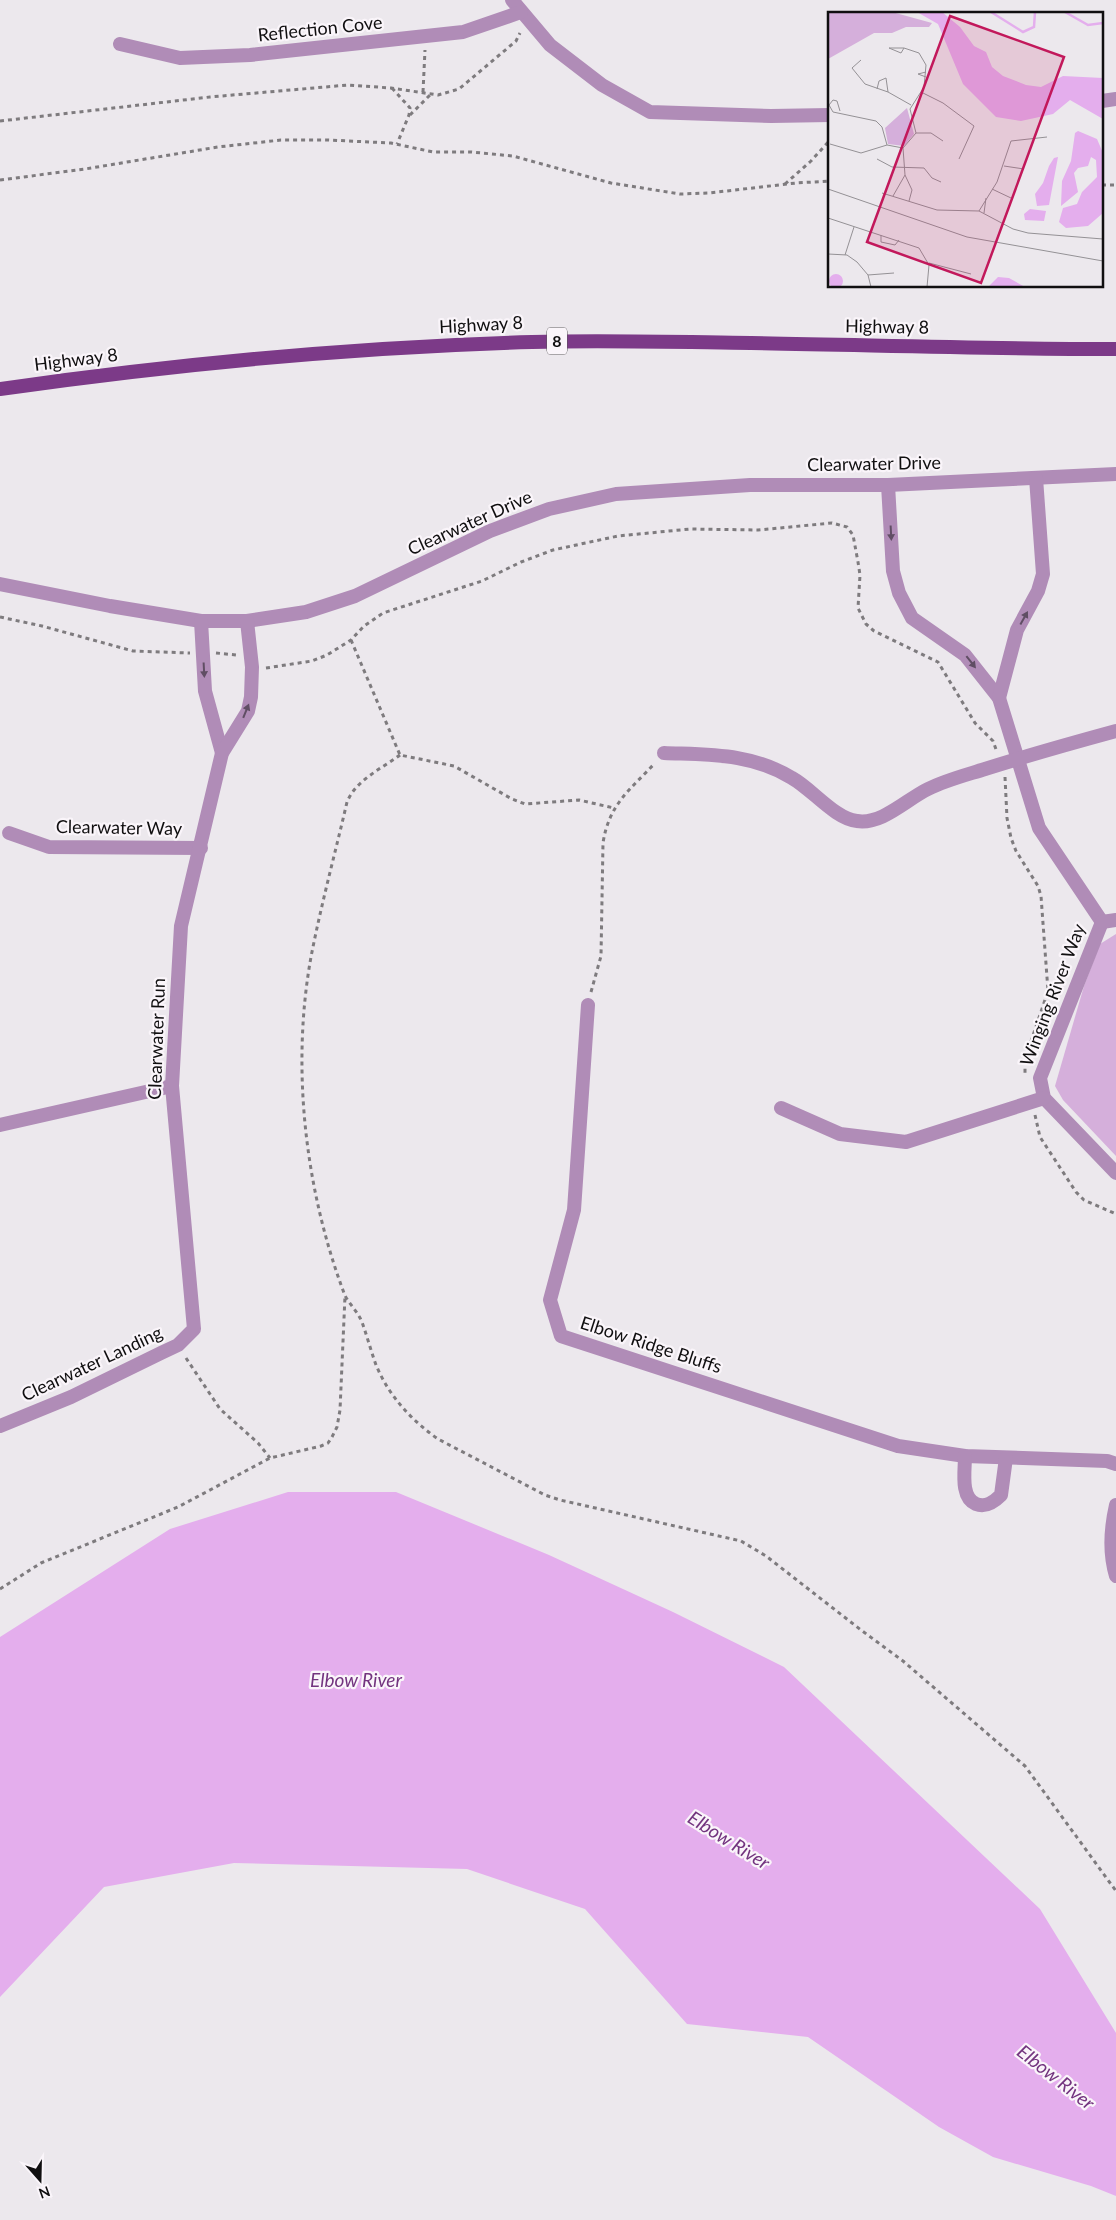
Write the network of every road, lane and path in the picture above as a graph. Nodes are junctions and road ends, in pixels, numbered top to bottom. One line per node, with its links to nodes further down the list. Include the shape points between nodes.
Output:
1 (512, 0): 2 (street)
2 (523, 15): 3 (street, Reflection Cove, via 463,32); 7 (path, via 516,41 489,65 459,89); 9 (street, via 550,45 602,85 650,112)
3 (426, 36): 4 (street, Reflection Cove, via 250,55 180,58); 6 (path)
4 (120, 44)
5 (392, 88): 6 (path); 8 (path, via 410,108); 10 (path, via 348,85)
6 (423, 92): 7 (path)
7 (431, 94): 8 (path)
8 (409, 115): 12 (path)
9 (828, 115)
10 (0, 121)
11 (828, 142): 15 (path)
12 (397, 144): 13 (path, via 281,140); 15 (path, via 433,152 513,156 611,183 680,194)
13 (0, 180)
14 (828, 181): 15 (path)
15 (785, 184)
16 (1116, 349): 17 (main road, Highway 8 / 8, via 532,342 272,357)
17 (0, 389)
18 (1116, 474): 19 (street, Clearwater Drive)
19 (1036, 478): 20 (street, Clearwater Drive); 28 (street, one-way to 19, via 1017,630 1038,591 1043,574)
20 (888, 484): 24 (street, Clearwater Drive, via 750,485 606,496 549,509 490,531 355,596 306,612); 28 (street, one-way to 28, via 892,571 903,601 912,618 965,654)
21 (0, 584): 23 (street, Clearwater Drive)
22 (0, 617): 26 (path, via 133,651)
23 (201, 621): 24 (street, Clearwater Drive); 26 (street, Clearwater Run)
24 (247, 621): 27 (street, Clearwater Run)
25 (351, 640): 27 (path, via 312,660 272,668); 32 (path); 34 (path, via 368,622 383,613 482,581 553,550 618,536 690,529 758,530 841,524 847,527 856,544 860,575 858,608 866,624 938,662 975,723 993,741)
26 (203, 653): 27 (path, via 233,653); 30 (street, Clearwater Run, one-way to 30, via 205,691)
27 (252, 667): 30 (street, Clearwater Run, one-way to 27, via 248,711)
28 (999, 698): 33 (street)
29 (1116, 731): 33 (street)
30 (222, 753): 37 (street, Clearwater Run)
31 (664, 753): 34 (street, via 736,756 756,761 792,777 843,817 860,822 886,814 929,788); 35 (path)
32 (400, 755): 35 (path, via 454,766 525,804 579,800); 47 (path, via 351,792 311,958 306,999 303,1094 308,1151 315,1193)
33 (1018, 759): 34 (street); 39 (street, via 1039,828)
34 (1001, 764): 42 (path, via 1006,782 1011,838 1038,886 1040,896 1048,990 1023,1072)
35 (614, 808): 40 (path, via 603,843 601,956)
36 (9, 833): 37 (street, Clearwater Way, via 48,847)
37 (201, 848): 41 (street, Clearwater Run, via 181,926)
38 (1116, 920): 39 (street)
39 (1102, 922): 42 (street, Winging River Way, via 1040,1078)
40 (588, 1005): 51 (street, Elbow Ridge Bluffs, via 574,1210 550,1300 561,1336 898,1446)
41 (172, 1086): 44 (street); 48 (street, Clearwater Run)
42 (1039, 1099): 43 (street, via 906,1142 840,1134); 45 (street); 46 (path, via 1040,1137 1076,1192 1084,1200)
43 (781, 1108)
44 (0, 1125)
45 (1116, 1173)
46 (1116, 1214)
47 (345, 1296): 52 (path, via 337,1427 328,1443 322,1446); 58 (path, via 355,1308 376,1365 394,1398 424,1429 545,1495 741,1541 766,1556 903,1660 1025,1766)
48 (194, 1329): 49 (street, Clearwater Landing)
49 (178, 1345): 50 (street, Clearwater Landing, via 71,1397); 52 (path, via 220,1409)
50 (0, 1426)
51 (965, 1456): 53 (street, Elbow Ridge Bluffs); 53 (street, via 966,1494 978,1505 986,1505 1002,1495)
52 (270, 1458): 57 (path, via 178,1508 40,1563)
53 (1006, 1458): 54 (street, Elbow Ridge Bluffs, via 1107,1460)
54 (1116, 1464)
55 (1116, 1505): 56 (street, via 1112,1523)
56 (1116, 1576)
57 (0, 1589)
58 (1116, 1891)

